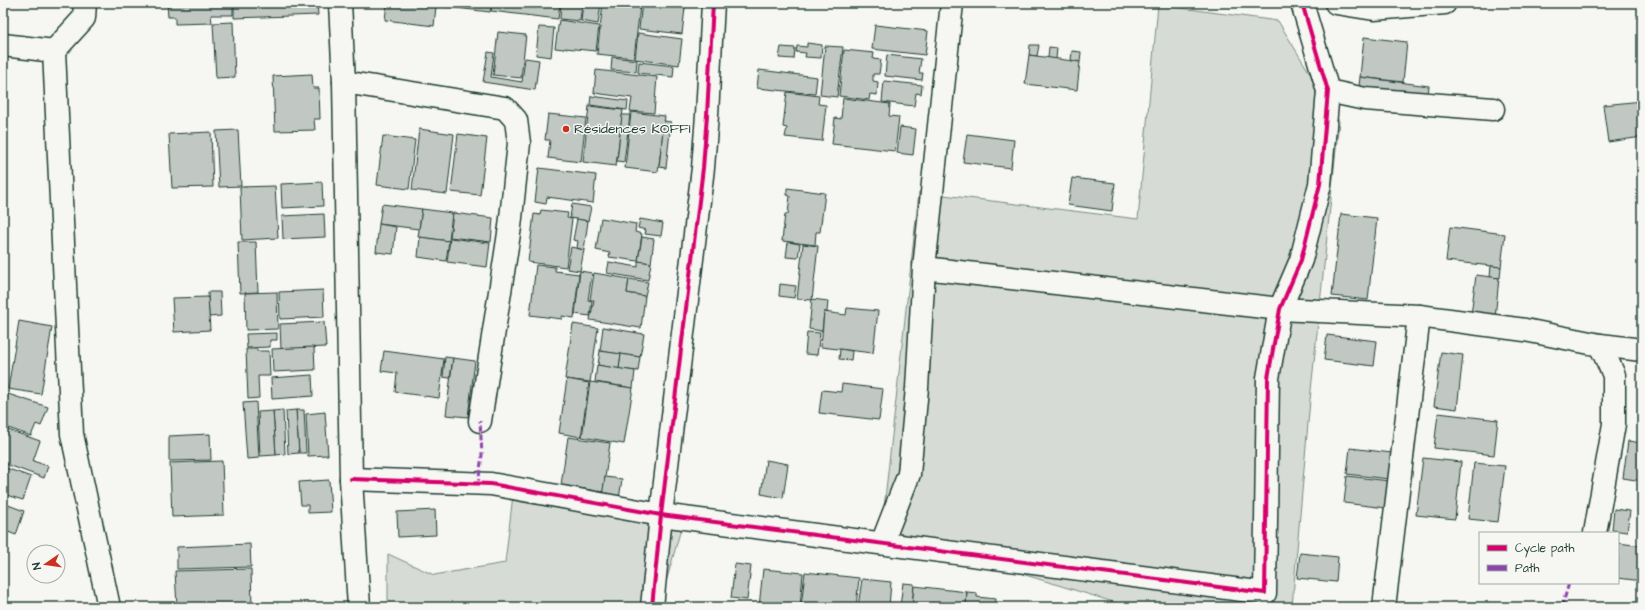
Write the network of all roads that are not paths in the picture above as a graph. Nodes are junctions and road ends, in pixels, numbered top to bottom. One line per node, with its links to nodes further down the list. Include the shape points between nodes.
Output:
1 (85, 3): 9 (street, via 84,18)
2 (340, 3): 10 (street)
3 (713, 3): 20 (street, via 703,168)
4 (952, 3): 13 (street)
5 (1302, 3): 11 (street)
6 (1336, 3): 7 (street, via 1374,9)
7 (1445, 3)
8 (3, 45): 9 (street)
9 (54, 51): 24 (street, via 72,434)
10 (344, 82): 18 (street, via 505,108 516,120 519,143 510,227); 19 (street)
11 (1328, 92): 12 (street, via 1365,99); 14 (street, via 1320,184 1301,260)
12 (1493, 109)
13 (924, 268): 14 (street); 22 (street, via 909,474)
14 (1280, 309): 15 (street); 23 (street, via 1268,378)
15 (1419, 316): 16 (street, via 1525,330); 27 (street)
16 (1600, 345): 17 (street); 21 (street, via 1614,375 1614,424)
17 (1642, 350)
18 (480, 421)
19 (351, 479): 20 (street, via 491,484); 25 (street)
20 (661, 515): 22 (street); 26 (street)
21 (1595, 532)
22 (882, 543): 23 (street)
23 (1264, 600)
24 (109, 607)
25 (359, 607)
26 (652, 607)
27 (1384, 607)

